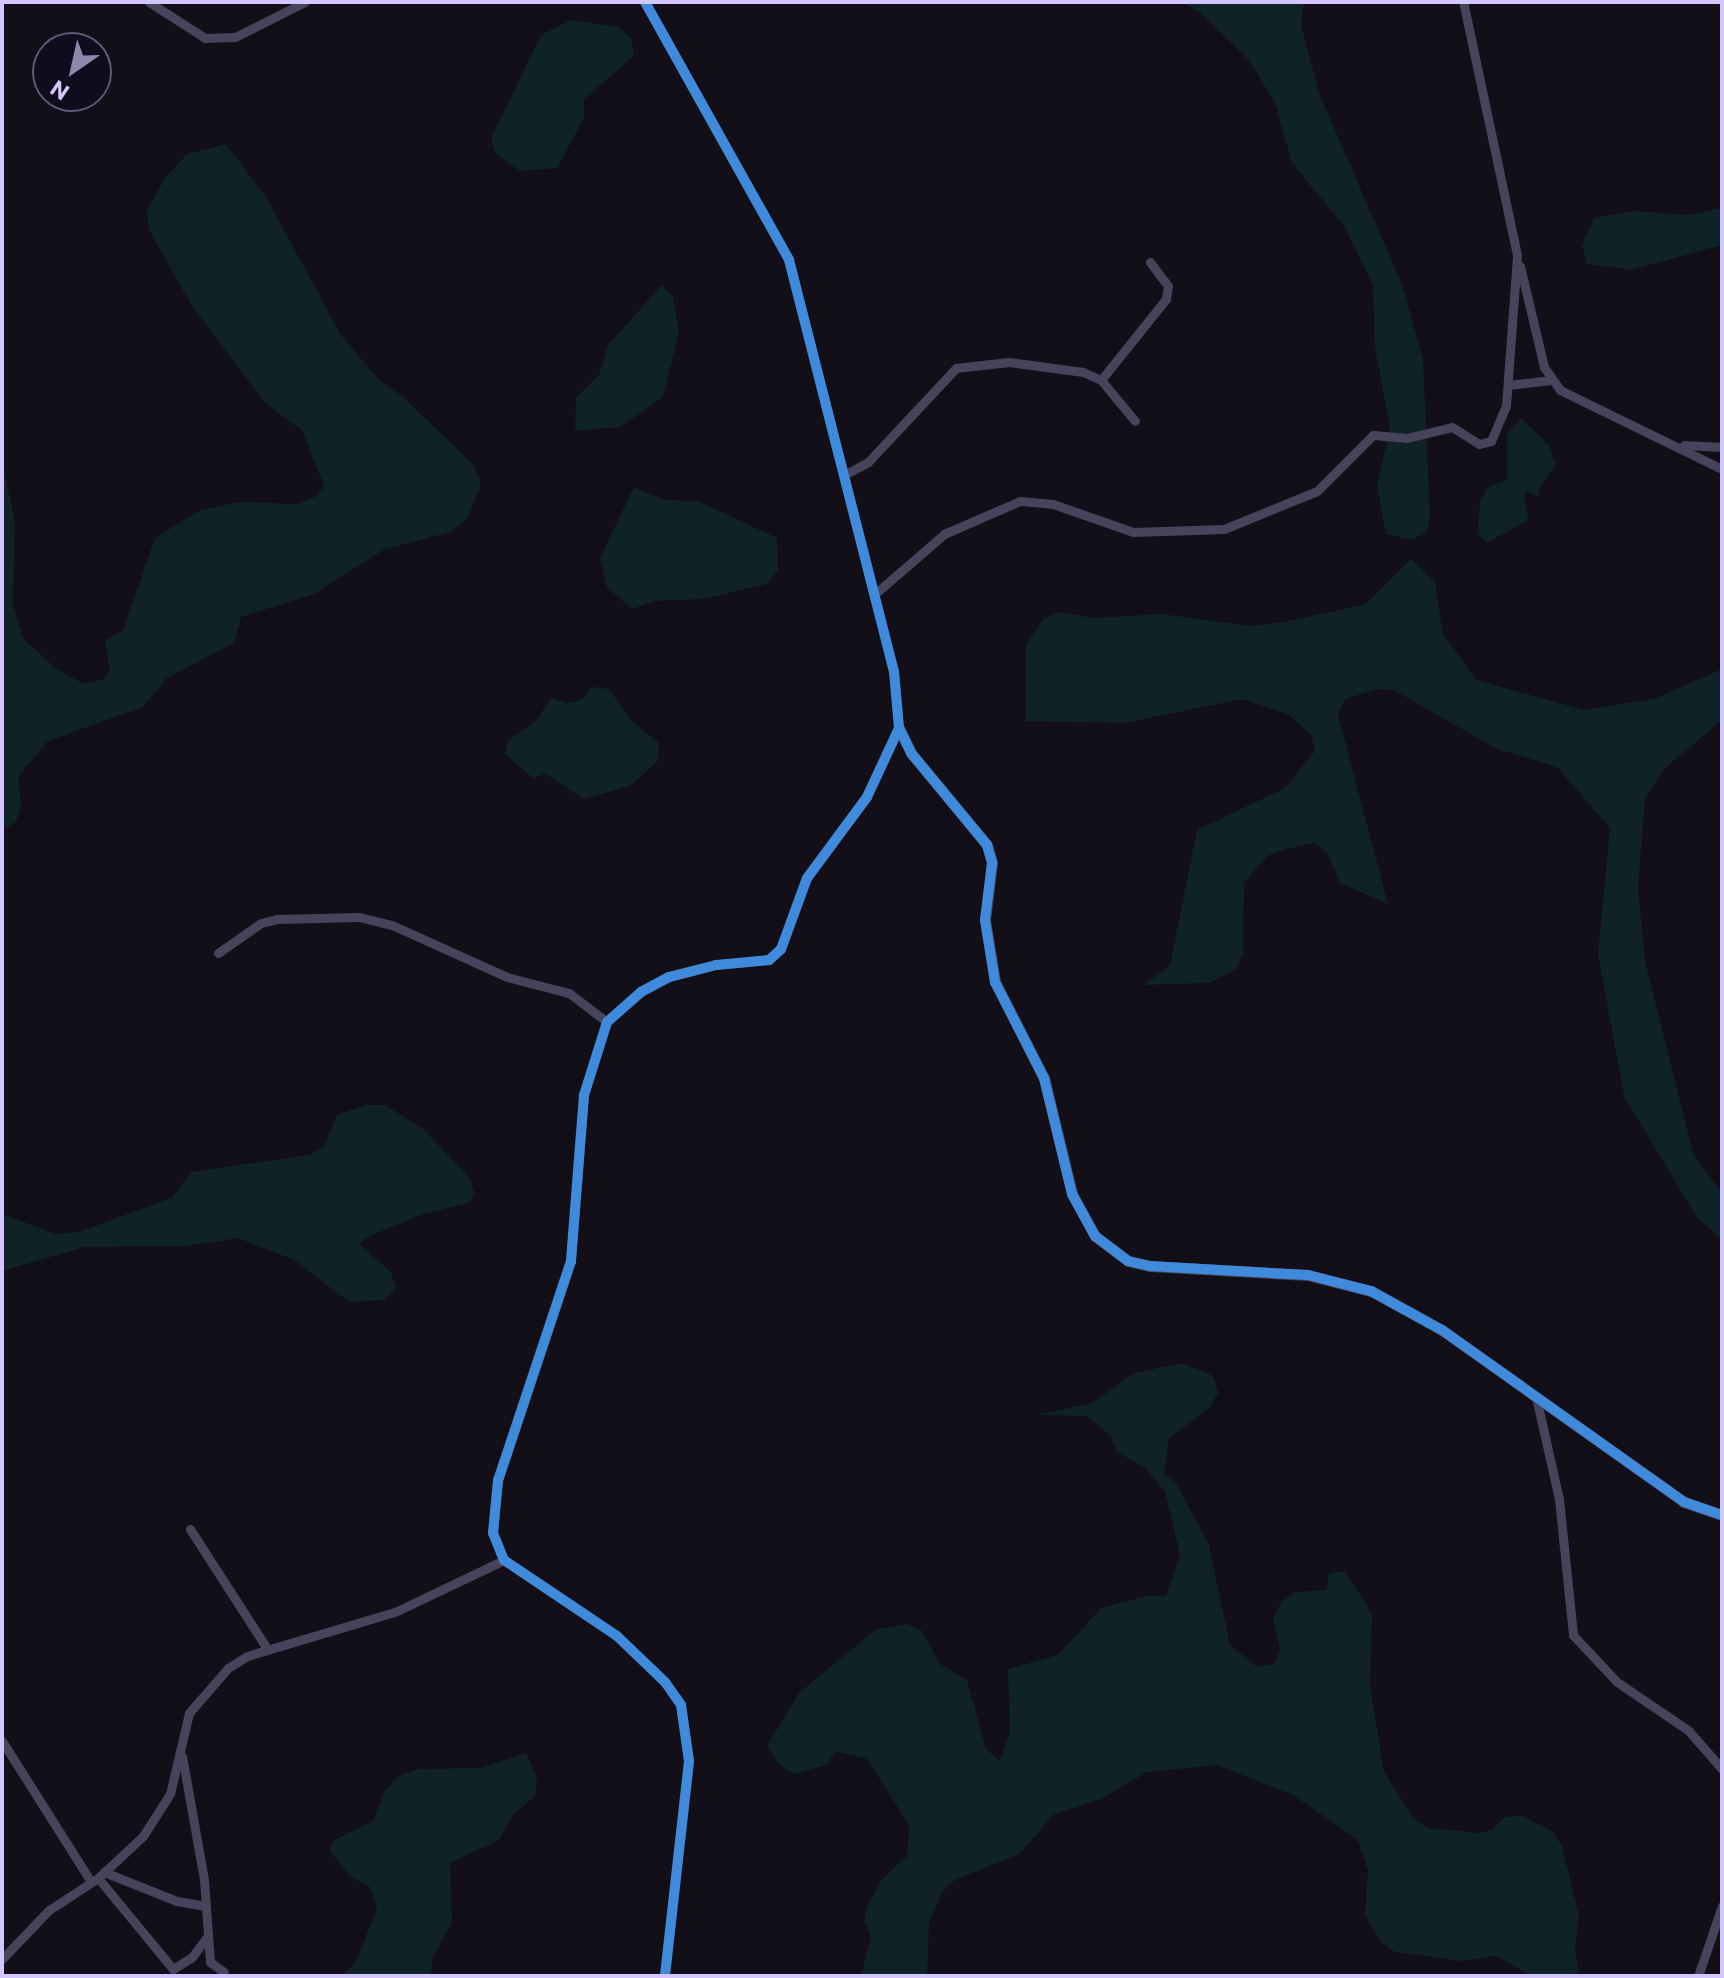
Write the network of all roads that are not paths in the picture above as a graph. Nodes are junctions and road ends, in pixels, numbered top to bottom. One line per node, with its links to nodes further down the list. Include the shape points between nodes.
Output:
1 (149, 2): 2 (street, via 205,38 235,37 265,27)
2 (305, 2)
3 (645, 2): 14 (street, via 779,236 798,289)
4 (1463, 2): 5 (street)
5 (1517, 255): 8 (street, via 1538,350); 9 (street)
6 (1150, 262): 7 (street, via 1169,292)
7 (1101, 380): 10 (street); 14 (street, via 1054,366 1009,362 956,368 868,462)
8 (1551, 380): 9 (street); 11 (street, via 1594,409)
9 (1508, 385): 15 (street, via 1491,441 1479,444 1452,427 1407,438 1373,435 1317,491 1224,529 1133,532 1053,504 1020,501 944,534)
10 (1135, 421)
11 (1677, 443): 12 (street); 13 (street)
12 (1722, 447)
13 (1722, 469)
14 (844, 475): 15 (street)
15 (876, 593): 16 (street, via 894,672)
16 (899, 728): 18 (street, via 867,797 807,878 781,949 760,963 716,965 669,977 641,992); 19 (street, via 911,753 987,845 992,863 985,920 995,982 1044,1078 1072,1194 1095,1236 1128,1261 1150,1266 1308,1275 1371,1291 1421,1316)
17 (218, 953): 18 (street, via 261,923 359,917 392,925 507,977 569,993)
18 (607, 1022): 22 (street, via 584,1095 571,1261 498,1480 493,1533)
19 (1536, 1397): 20 (street, via 1684,1502); 26 (street, via 1559,1499 1573,1635 1617,1682 1688,1730)
20 (1722, 1515)
21 (190, 1529): 23 (street)
22 (504, 1560): 23 (street, via 395,1612); 33 (street, via 617,1636 681,1705 689,1761)
23 (268, 1650): 25 (street, via 247,1656 208,1685 189,1713)
24 (2, 1741): 27 (street)
25 (182, 1753): 27 (street, via 159,1813); 28 (street)
26 (1722, 1769)
27 (98, 1877): 28 (street); 30 (street, via 173,1969 192,1957); 31 (street, via 49,1910)
28 (206, 1906): 30 (street)
29 (1722, 1906): 34 (street)
30 (208, 1933): 32 (street, via 210,1962)
31 (2, 1959)
32 (224, 1972)
33 (665, 1976)
34 (1698, 1976)

